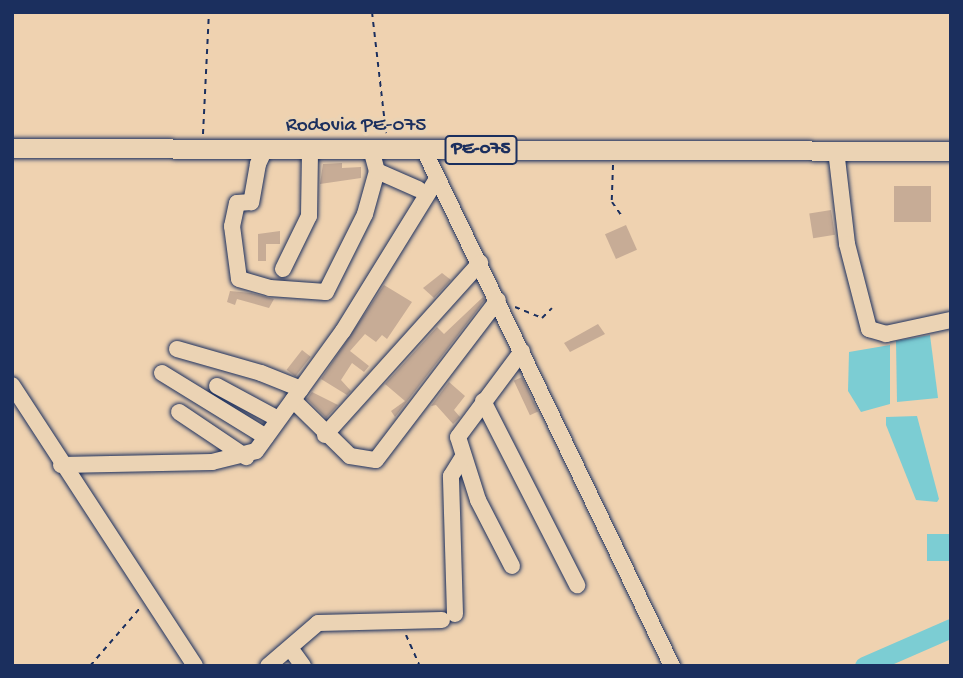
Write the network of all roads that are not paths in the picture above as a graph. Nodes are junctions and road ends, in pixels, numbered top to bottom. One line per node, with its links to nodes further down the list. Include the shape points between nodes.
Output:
1 (12, 148): 2 (main road, Rodovia PE-075 / PE-075)
2 (265, 149): 3 (main road, Rodovia PE-075 / PE-075); 8 (street, via 251,202 237,203 232,226 239,279 270,288 326,292 365,214)
3 (310, 149): 4 (main road, Rodovia PE-075 / PE-075); 12 (street, via 309,216)
4 (379, 149): 5 (main road, Rodovia PE-075 / PE-075); 8 (street)
5 (424, 150): 6 (main road, Rodovia PE-075 / PE-075); 9 (street)
6 (836, 150): 7 (main road, Rodovia PE-075 / PE-075); 14 (street, via 847,244 869,329 886,334)
7 (951, 151)
8 (377, 171): 10 (street)
9 (437, 179): 11 (street); 20 (street, via 343,331)
10 (418, 189)
11 (480, 264): 13 (street); 24 (street)
12 (283, 269)
13 (498, 300): 16 (street); 24 (street, via 381,457 361,461)
14 (951, 320)
15 (177, 349): 20 (street, via 261,373)
16 (522, 351): 21 (street); 35 (street)
17 (162, 373): 25 (street)
18 (12, 385): 28 (street)
19 (217, 386): 23 (street)
20 (297, 395): 23 (street); 24 (street)
21 (483, 401): 27 (street, via 460,432); 30 (street)
22 (179, 412): 26 (street)
23 (278, 419): 25 (street)
24 (325, 435)
25 (266, 437): 26 (street)
26 (246, 457): 28 (street)
27 (463, 457): 29 (street, via 478,500); 31 (street, via 451,476 448,617 318,623)
28 (61, 465): 32 (street)
29 (512, 566)
30 (577, 586)
31 (290, 648): 33 (street); 34 (street)
32 (195, 666)
33 (268, 666)
34 (303, 666)
35 (672, 666)

